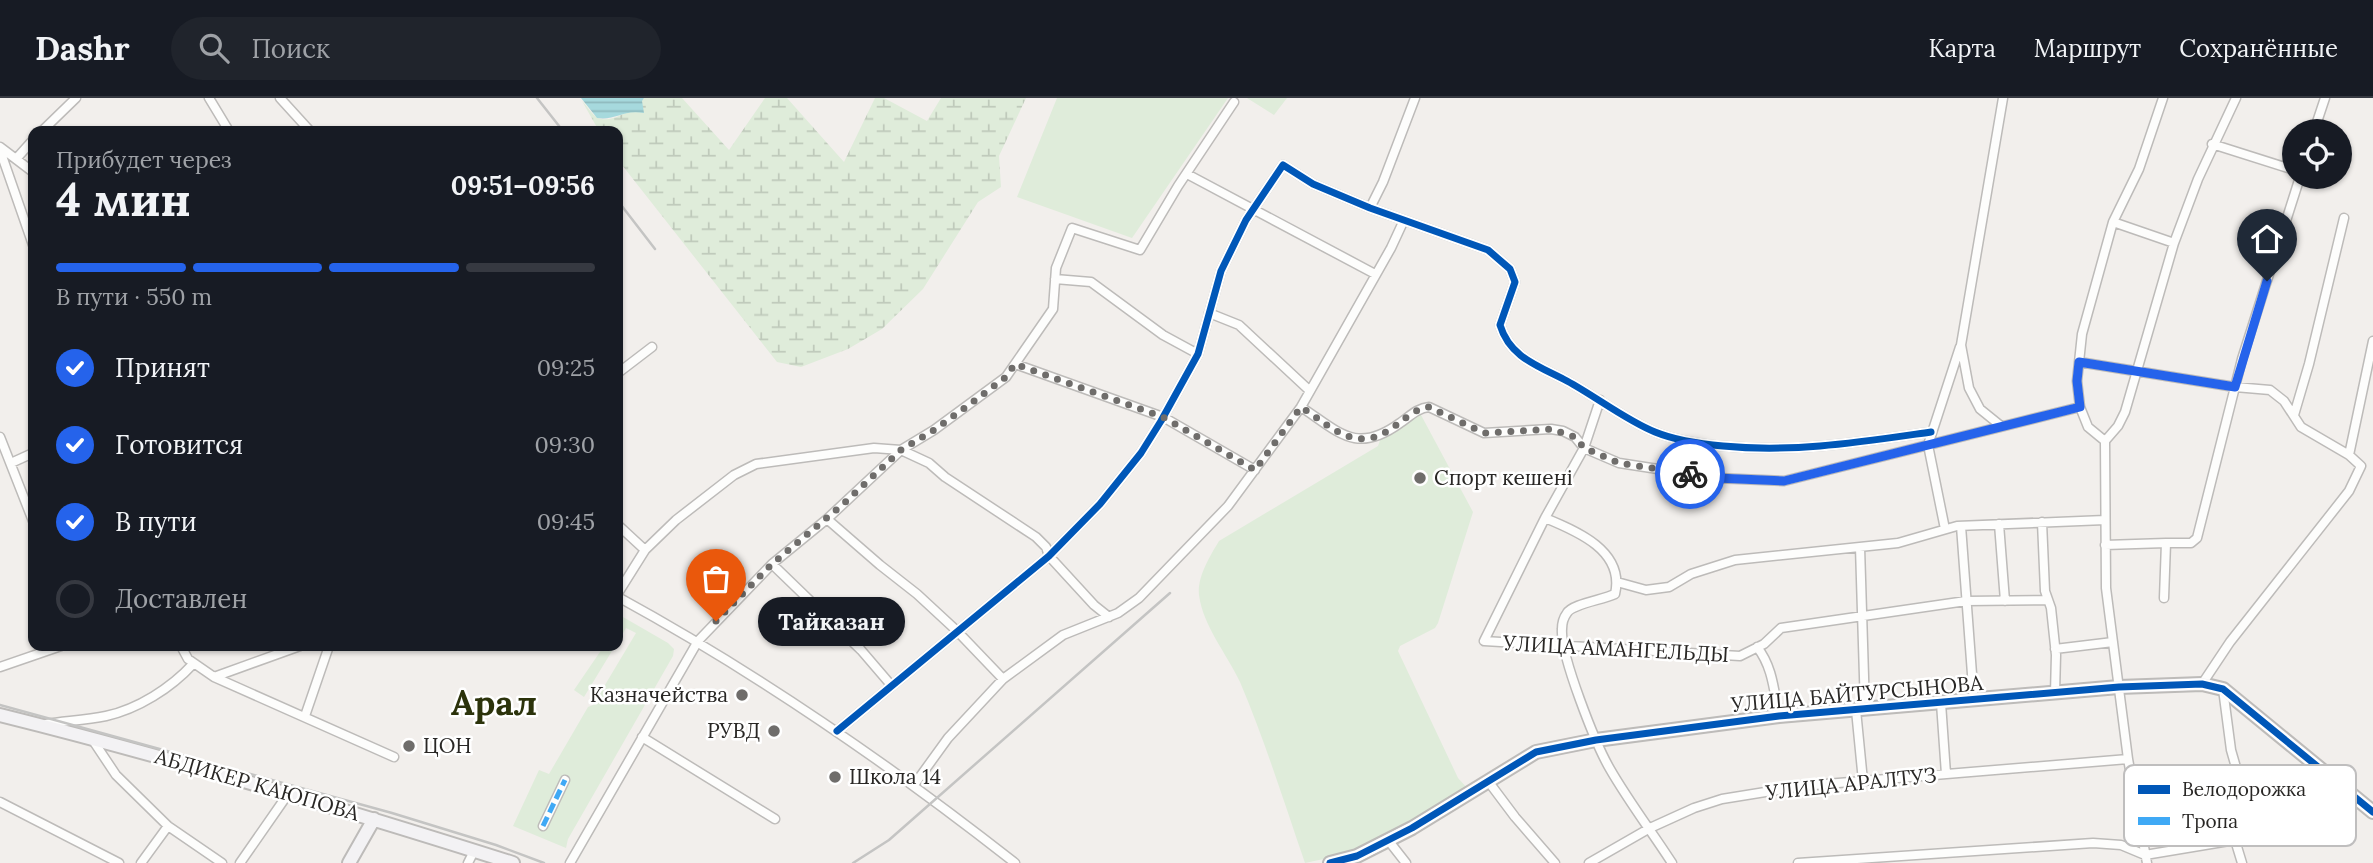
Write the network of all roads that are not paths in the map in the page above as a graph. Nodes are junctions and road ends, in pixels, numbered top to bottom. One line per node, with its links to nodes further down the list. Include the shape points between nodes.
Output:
1 (76, 98): 11 (street)
2 (209, 98): 12 (street)
3 (280, 98): 13 (street)
4 (1415, 98): 22 (street)
5 (2003, 98): 33 (street)
6 (2163, 98): 26 (street, via 2139,169)
7 (2236, 98): 14 (street)
8 (2325, 98): 10 (street)
9 (1234, 102): 20 (street)
10 (2318, 119)
11 (47, 126)
12 (226, 126)
13 (304, 126)
14 (2213, 144): 18 (street); 28 (street)
15 (28, 146): 17 (street)
16 (0, 148): 17 (street); 27 (street)
17 (16, 159): 19 (street)
18 (2282, 166)
19 (28, 168)
20 (1187, 174): 23 (street); 30 (street, via 1140,250 1072,228)
21 (2296, 189): 40 (street)
22 (1370, 208): 23 (street, via 1313,184 1283,165); 25 (street)
23 (1253, 210): 29 (street); 31 (street, via 1221,271)
24 (2344, 218): 45 (street)
25 (1404, 220): 29 (street); 42 (street, via 1488,250 1506,265 1515,282 1500,325 1511,347 1521,358)
26 (2113, 222): 28 (street); 36 (street, via 2082,334)
27 (28, 230)
28 (2174, 243): 39 (street)
29 (1375, 274): 41 (street)
30 (1055, 279): 35 (street, via 1091,282 1163,335); 37 (street, via 1053,309)
31 (1209, 313): 35 (street); 41 (street, via 1239,325)
32 (2373, 341): 55 (street)
33 (1961, 345): 47 (street, via 1969,388 1980,410); 48 (street)
34 (652, 347): 38 (street)
35 (1198, 354): 46 (street)
36 (2079, 362): 39 (street); 44 (street)
37 (1015, 364): 46 (street); 53 (street, via 1006,377)
38 (623, 369)
39 (2136, 372): 40 (street); 50 (street, via 2125,412)
40 (2235, 387): 45 (street, via 2270,390); 67 (street, via 2197,538 2191,543)
41 (1310, 391): 43 (street)
42 (1600, 400): 48 (street, via 1654,432 1689,443 1749,449 1821,448); 52 (street)
43 (1301, 407): 52 (street, via 1361,441 1389,431 1429,407 1484,433 1551,429 1575,437); 57 (street)
44 (2080, 407): 47 (street); 50 (street, via 2088,426)
45 (2294, 415): 55 (street, via 2301,427)
46 (1163, 417): 57 (street); 71 (street, via 1100,504)
47 (2001, 426): 51 (street)
48 (1931, 432): 51 (street)
49 (0, 437): 56 (street)
50 (2105, 441): 61 (street)
51 (1928, 444): 52 (street, via 1784,481 1716,478 1619,463); 65 (street)
52 (1584, 448): 59 (street)
53 (901, 450): 60 (street); 70 (street, via 874,448 755,464 716,487); 71 (street, via 929,463 1036,537)
54 (28, 455): 56 (street)
55 (2349, 455): 96 (street, via 2361,466 2348,491)
56 (11, 463): 58 (street)
57 (1255, 470): 80 (street, via 1228,506 1139,598)
58 (28, 508)
59 (1545, 517): 73 (street, via 1577,531 1601,550 1614,566); 85 (street, УЛИЦА АМАНГЕЛЬДЫ, via 1484,641)
60 (827, 519): 72 (street); 82 (street)
61 (2105, 520): 62 (street); 68 (street)
62 (2042, 522): 63 (street); 77 (street)
63 (1999, 524): 64 (street); 79 (street)
64 (1961, 526): 65 (street); 78 (street)
65 (1945, 529): 69 (street)
66 (623, 530): 70 (street)
67 (2166, 543): 68 (street); 75 (street)
68 (2105, 545): 84 (street)
69 (1860, 547): 73 (street, via 1735,560 1691,573 1669,587 1646,590); 81 (street)
70 (645, 550): 74 (street)
71 (1049, 556): 80 (street); 82 (street)
72 (772, 564): 83 (street); 97 (street)
73 (1618, 582): 85 (street, via 1615,594 1572,607 1565,615)
74 (623, 587)
75 (2164, 597)
76 (623, 598): 83 (street)
77 (2048, 600): 79 (street); 87 (street)
78 (1966, 601): 79 (street); 81 (street); 101 (street)
79 (2005, 601)
80 (1109, 617): 95 (street, via 1063,635)
81 (1862, 617): 86 (street, УЛИЦА АМАНГЕЛЬДЫ, via 1781,628); 103 (street)
82 (957, 631): 95 (street); 97 (street)
83 (698, 640): 108 (street); 109 (street)
84 (2113, 642): 87 (street); 98 (street)
85 (1563, 645): 86 (street, УЛИЦА АМАНГЕЛЬДЫ, via 1740,656); 111 (street)
86 (1757, 647): 106 (street, via 1770,671)
87 (2055, 649): 100 (street)
88 (46, 651): 93 (street)
89 (184, 651): 92 (street)
90 (286, 651): 94 (street)
91 (327, 651): 105 (street)
92 (193, 664): 94 (street); 107 (street, via 128,709)
93 (0, 667)
94 (214, 677): 105 (street)
95 (1003, 679): 121 (street, via 948,738)
96 (2202, 684): 98 (street, УЛИЦА БАЙТУРСЫНОВА); 99 (street, УЛИЦА БАЙТУРСЫНОВА)
97 (891, 685): 108 (street)
98 (2119, 687): 100 (street, УЛИЦА БАЙТУРСЫНОВА); 113 (street)
99 (2223, 689): 115 (street); 116 (street, УЛИЦА БАЙТУРСЫНОВА)
100 (2055, 693): 101 (street, УЛИЦА БАЙТУРСЫНОВА)
101 (1974, 701): 102 (street, УЛИЦА БАЙТУРСЫНОВА)
102 (1941, 703): 103 (street, УЛИЦА БАЙТУРСЫНОВА); 117 (street)
103 (1860, 710): 106 (street, УЛИЦА БАЙТУРСЫНОВА); 120 (street)
104 (0, 715): 107 (street, АБДИКЕР КАЮПОВА)
105 (305, 716): 112 (street)
106 (1779, 716): 111 (street, УЛИЦА БАЙТУРСЫНОВА)
107 (40, 725): 110 (street, АБДИКЕР КАЮПОВА)
108 (837, 731): 121 (street)
109 (642, 737): 127 (street); 145 (street)
110 (92, 739): 122 (street, АБДИКЕР КАЮПОВА); 128 (street, via 116,775)
111 (1596, 740): 119 (street, УЛИЦА БАЙТУРСЫНОВА, via 1536,752); 130 (street)
112 (394, 757)
113 (2128, 759): 114 (street); 117 (street, УЛИЦА АРАЛТУЗ)
114 (2129, 765)
115 (2235, 765)
116 (2315, 765)
117 (1946, 774): 120 (street, УЛИЦА АРАЛТУЗ)
118 (565, 780): 129 (street)
119 (1488, 781): 131 (street, УЛИЦА БАЙТУРСЫНОВА); 148 (street)
120 (1863, 781): 130 (street, УЛИЦА АРАЛТУЗ, via 1722,799)
121 (914, 785): 146 (street)
122 (288, 794): 126 (street, АБДИКЕР КАЮПОВА); 141 (street)
123 (2356, 799): 125 (street, УЛИЦА БАЙТУРСЫНОВА)
124 (0, 802): 138 (street)
125 (2373, 813)
126 (374, 819): 134 (street, АБДИКЕР КАЮПОВА); 142 (street)
127 (775, 819)
128 (168, 826): 139 (street); 140 (street)
129 (543, 826)
130 (1650, 828): 149 (street, УЛИЦА АРАЛТУЗ); 150 (street)
131 (1388, 841): 136 (street, УЛИЦА БАЙТУРСЫНОВА); 147 (street)
132 (2207, 846): 135 (street)
133 (2237, 846): 152 (street)
134 (474, 850): 143 (street); 144 (street, АБДИКЕР КАЮПОВА)
135 (2146, 859): 137 (street, via 2120,845 2093,843)
136 (1336, 862)
137 (1812, 862): 151 (street)
138 (119, 863)
139 (141, 863)
140 (222, 863)
141 (240, 863)
142 (349, 863)
143 (468, 863)
144 (513, 863)
145 (570, 863)
146 (1015, 863)
147 (1406, 863)
148 (1555, 863)
149 (1588, 863)
150 (1672, 863)
151 (1798, 863)
152 (2242, 863)

